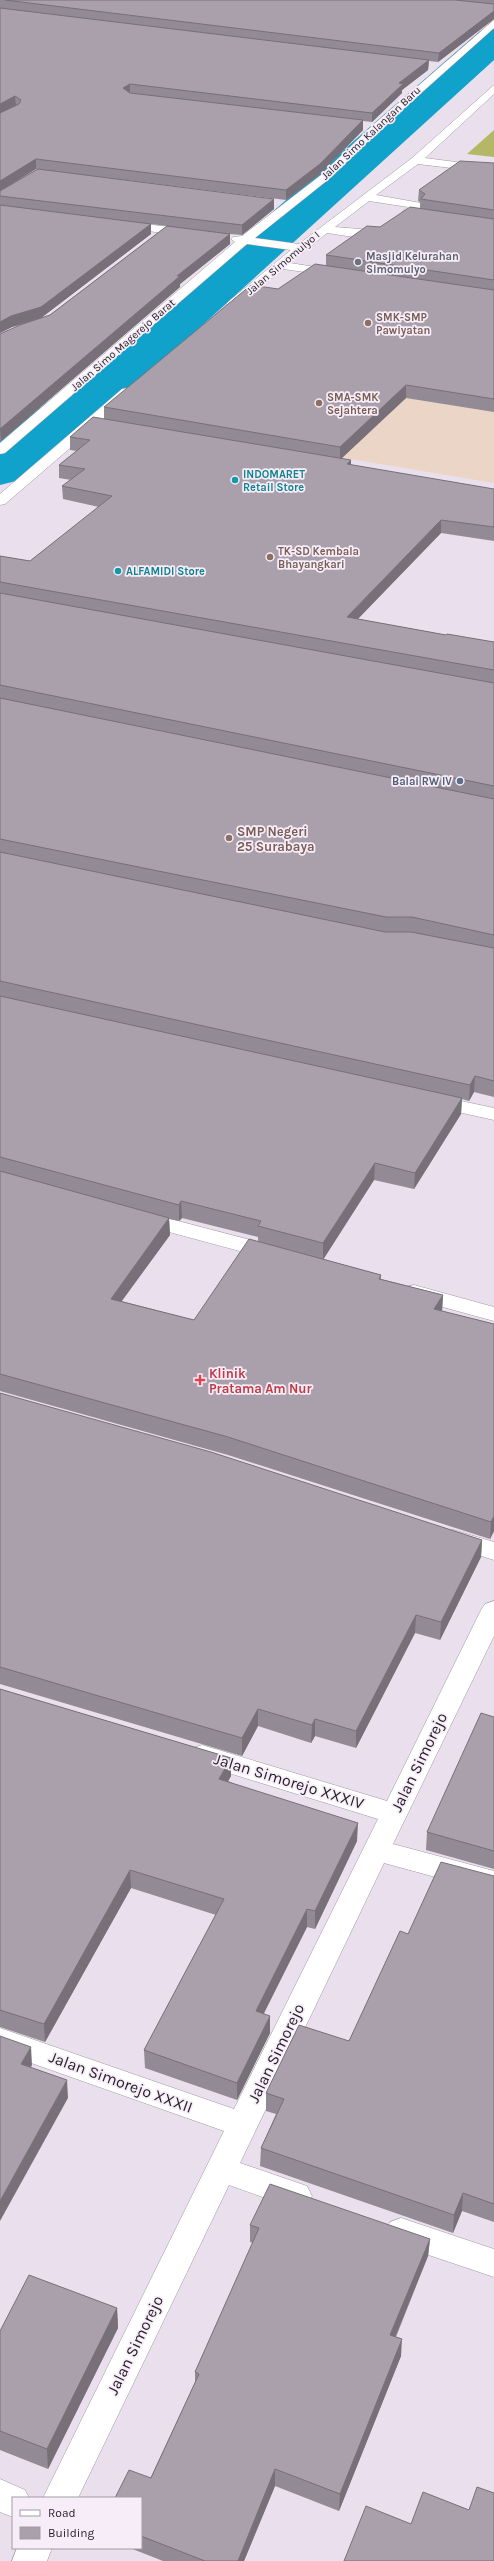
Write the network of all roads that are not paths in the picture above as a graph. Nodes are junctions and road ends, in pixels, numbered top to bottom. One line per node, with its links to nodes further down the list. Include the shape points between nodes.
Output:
1 (494, 23): 3 (street, Jalan Simo Kalangan Baru)
2 (427, 66): 3 (street)
3 (443, 67): 6 (street, Jalan Simo Kalangan Baru)
4 (494, 88): 7 (street, Jalan Simomulyo I)
5 (362, 126): 6 (street)
6 (376, 127): 11 (street, Jalan Simo Kalangan Baru, via 341,162)
7 (416, 160): 8 (street); 9 (street, Jalan Simomulyo I)
8 (494, 170)
9 (366, 197): 12 (street, via 417,205); 15 (street, Jalan Simomulyo I)
10 (274, 204): 11 (street)
11 (289, 206): 19 (street, Jalan Simo Kalangan Baru)
12 (407, 214): 13 (street); 15 (street, via 380,233)
13 (422, 215)
14 (110, 223): 16 (street)
15 (324, 229): 21 (street, Jalan Simomulyo I)
16 (166, 230): 17 (street); 20 (street)
17 (202, 235)
18 (224, 237): 19 (street)
19 (249, 241): 21 (street); 28 (street, Jalan Simo Magerejo Barat)
20 (151, 242)
21 (301, 248): 22 (street, Jalan Simomulyo I)
22 (280, 265): 23 (street); 24 (street, Jalan Simomulyo I)
23 (350, 276)
24 (219, 316)
25 (139, 382): 26 (street)
26 (90, 422): 27 (street); 29 (street)
27 (110, 426)
28 (0, 450)
29 (0, 501)
30 (416, 1097): 31 (street)
31 (494, 1114)
32 (123, 1213): 33 (street)
33 (290, 1258)
34 (396, 1287): 35 (street)
35 (494, 1314)
36 (435, 1532): 37 (street)
37 (494, 1551)
38 (494, 1610): 40 (street, Jalan Simorejo)
39 (182, 1749): 40 (street, Jalan Simorejo XXXIV)
40 (394, 1813): 41 (street, Jalan Simorejo)
41 (375, 1850): 42 (street); 44 (street, Jalan Simorejo)
42 (494, 1882)
43 (0, 2040): 44 (street, Jalan Simorejo XXXII)
44 (242, 2125): 45 (street, Jalan Simorejo)
45 (220, 2169): 46 (street); 50 (street, Jalan Simorejo)
46 (322, 2205)
47 (375, 2223): 48 (street)
48 (494, 2263)
49 (0, 2495): 51 (street)
50 (60, 2497)
51 (12, 2501)
52 (35, 2549): 53 (street)
53 (29, 2561)

